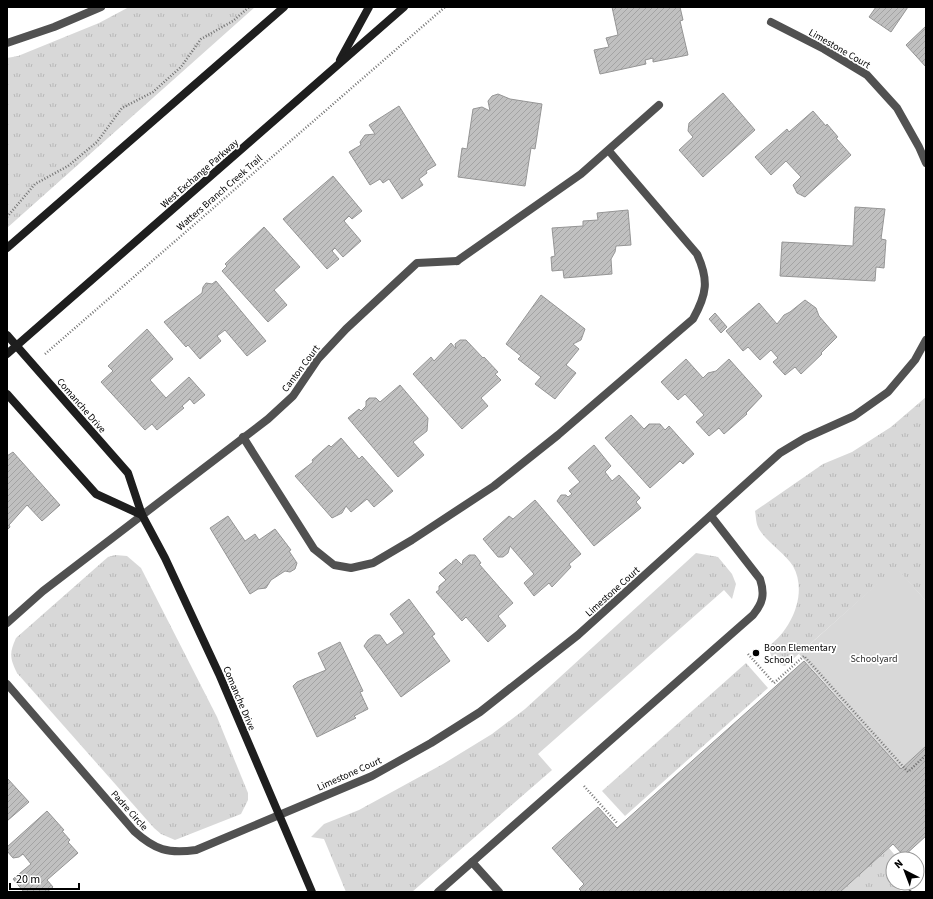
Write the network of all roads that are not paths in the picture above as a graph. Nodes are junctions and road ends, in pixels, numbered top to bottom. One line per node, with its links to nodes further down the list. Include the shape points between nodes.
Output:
1 (101, 7): 6 (street)
2 (284, 7): 11 (main road)
3 (369, 7): 7 (main road)
4 (404, 7): 7 (main road, West Exchange Parkway)
5 (771, 22): 10 (street, Limestone Court, via 824,48 867,75 897,108)
6 (7, 43)
7 (336, 66): 14 (main road, West Exchange Parkway)
8 (659, 105): 9 (street)
9 (608, 151): 17 (street, Canton Court, via 575,179 457,261 417,263 346,329 318,359 292,396 268,419); 17 (street, via 697,254 704,270 706,287 702,304 693,319 680,331 494,486 412,540 373,562 351,568 334,565 314,549)
10 (926, 163)
11 (7, 248)
12 (7, 335): 14 (main road, Comanche Drive)
13 (926, 340): 19 (street, Limestone Court, via 915,360 888,392 854,416 805,438 780,454)
14 (16, 346): 15 (main road, West Exchange Parkway); 18 (main road, Comanche Drive, via 128,473)
15 (7, 354)
16 (7, 394): 18 (main road, via 96,494)
17 (243, 437): 18 (street, Canton Court)
18 (142, 515): 20 (street); 22 (main road, Comanche Drive, via 216,667)
19 (711, 516): 22 (street, Limestone Court, via 578,635 480,712 372,776); 23 (street, via 760,579 763,598 759,608)
20 (7, 623)
21 (7, 684): 22 (street, Padre Circle, via 134,831 162,850 196,850)
22 (278, 815): 24 (main road, Comanche Drive)
23 (472, 862): 25 (street); 26 (street)
24 (312, 892)
25 (438, 892)
26 (498, 892)

